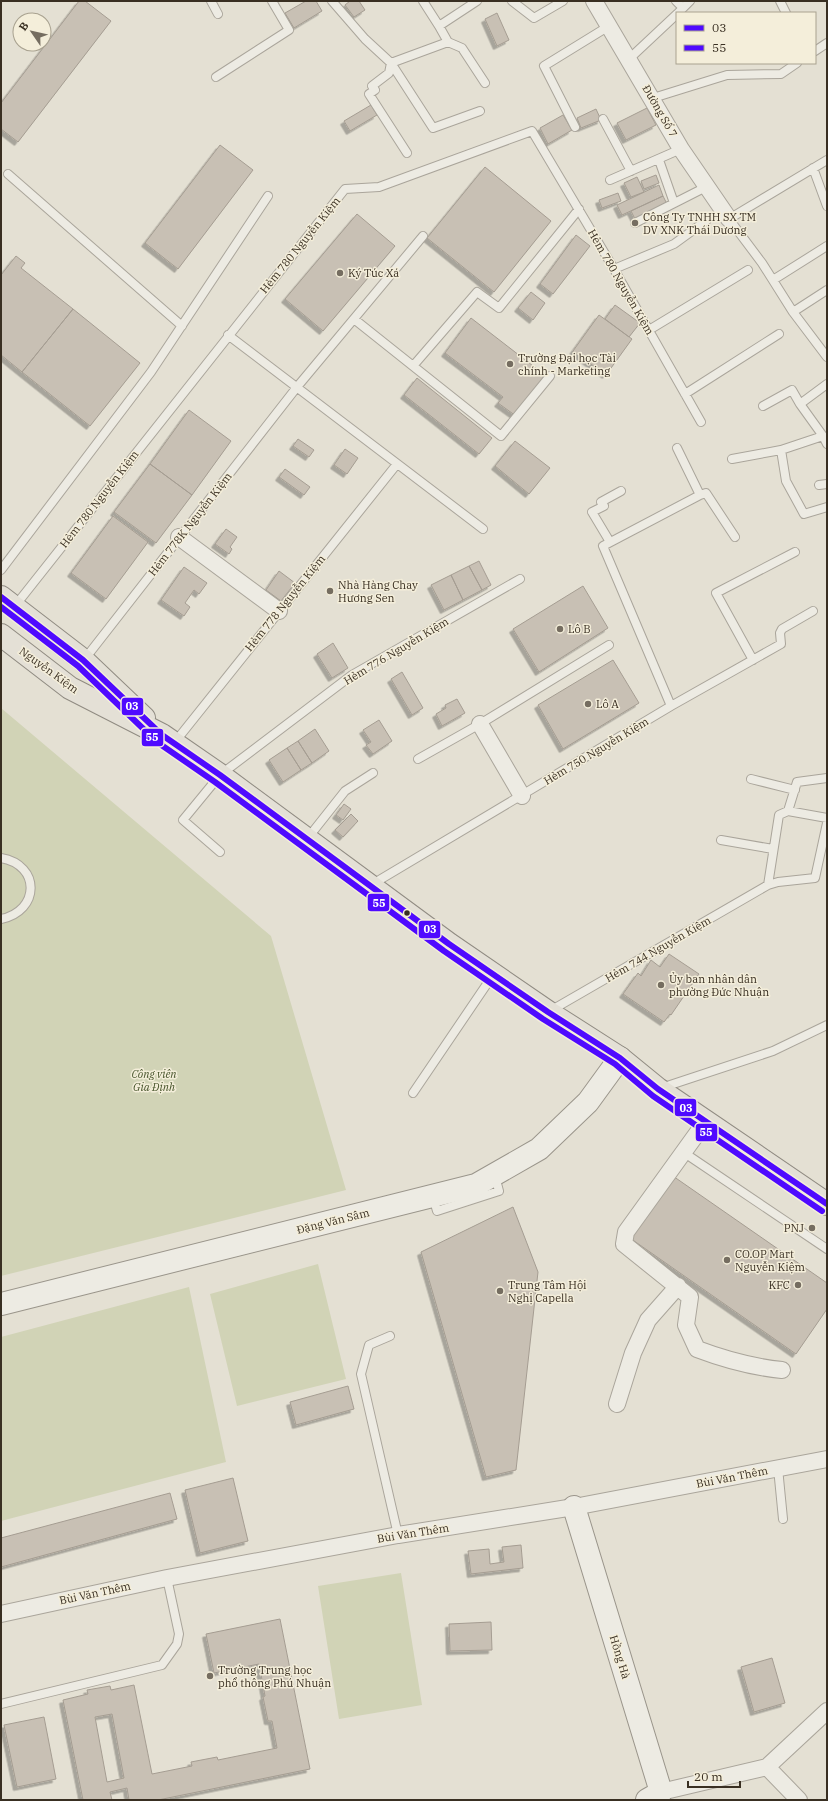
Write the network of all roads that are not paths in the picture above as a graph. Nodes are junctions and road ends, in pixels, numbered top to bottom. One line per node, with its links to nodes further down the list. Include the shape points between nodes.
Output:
1 (210, 1): 14 (lane)
2 (272, 1): 24 (lane, via 289,30)
3 (332, 1): 22 (lane, via 365,39)
4 (423, 1): 16 (lane)
5 (512, 1): 6 (lane, via 534,18)
6 (563, 1)
7 (594, 1): 17 (street, Đường Số 7)
8 (676, 1): 12 (lane)
9 (690, 1): 12 (lane)
10 (780, 1): 13 (lane)
11 (474, 2): 16 (lane)
12 (679, 12)
13 (786, 12)
14 (218, 14)
15 (676, 15): 21 (lane)
16 (439, 26): 18 (lane)
17 (609, 26): 21 (street, Đường Số 7); 29 (lane, via 544,66)
18 (448, 42): 22 (lane); 25 (lane, via 462,48)
19 (827, 43): 20 (lane)
20 (816, 50)
21 (629, 59): 26 (street, Đường Số 7)
22 (391, 63): 27 (lane, via 433,128); 31 (lane, via 389,73 372,86 375,90 369,94)
23 (796, 64): 26 (lane, via 781,74 728,75)
24 (216, 77)
25 (484, 83)
26 (653, 98): 30 (street, Đường Số 7)
27 (480, 111)
28 (604, 119): 35 (lane)
29 (575, 127)
30 (681, 149): 32 (lane); 38 (street, Đường Số 7)
31 (407, 153)
32 (659, 160): 35 (lane); 40 (lane)
33 (827, 160): 34 (lane)
34 (813, 168): 41 (lane); 43 (lane)
35 (631, 171): 37 (lane)
36 (8, 174): 54 (lane)
37 (610, 180)
38 (706, 187): 40 (lane); 43 (street, Đường Số 7)
39 (268, 196): 54 (lane)
40 (674, 203): 45 (lane)
41 (827, 206)
42 (579, 208): 48 (lane, Hẻm 780 Nguyễn Kiệm); 57 (lane, Hẻm 780 Nguyễn Kiệm, via 532,131 378,187 345,189); 59 (lane, via 499,308 477,292)
43 (729, 219): 50 (lane)
44 (707, 220): 48 (lane, via 674,244)
45 (635, 223)
46 (423, 236): 53 (lane, Hẻm 778K Nguyễn Kiệm)
47 (827, 246): 50 (lane)
48 (614, 268): 55 (lane, Hẻm 780 Nguyễn Kiệm)
49 (748, 270): 55 (lane)
50 (773, 280): 52 (lane)
51 (827, 290): 52 (lane)
52 (793, 312): 58 (lane)
53 (354, 319): 59 (lane); 62 (lane, Hẻm 778K Nguyễn Kiệm)
54 (182, 326): 81 (lane, via 151,372)
55 (649, 330): 63 (lane, Hẻm 780 Nguyễn Kiệm)
56 (779, 334): 63 (lane)
57 (228, 335): 62 (lane); 83 (lane, Hẻm 780 Nguyễn Kiệm)
58 (827, 357)
59 (413, 366): 60 (lane, via 501,436)
60 (550, 376)
61 (827, 384): 64 (lane)
62 (297, 387): 72 (lane); 77 (lane, Hẻm 778K Nguyễn Kiệm)
63 (685, 394): 66 (lane, Hẻm 780 Nguyễn Kiệm)
64 (800, 404): 65 (lane, via 792,390); 67 (lane)
65 (763, 406)
66 (701, 422)
67 (823, 436): 68 (lane); 70 (lane)
68 (827, 444)
69 (677, 448): 74 (lane)
70 (780, 450): 71 (lane); 75 (lane, via 786,481 804,514)
71 (732, 459)
72 (397, 464): 76 (lane); 84 (lane, Hẻm 778 Nguyễn Kiệm)
73 (621, 491): 79 (lane, via 601,502 604,506 592,512)
74 (700, 495): 78 (lane, via 706,493); 79 (lane)
75 (827, 507)
76 (483, 530)
77 (179, 537): 84 (street); 89 (lane, Hẻm 778K Nguyễn Kiệm)
78 (735, 537)
79 (610, 542): 90 (lane, via 603,546)
80 (795, 552): 88 (lane, via 716,593)
81 (1, 570)
82 (520, 579): 95 (lane, Hẻm 776 Nguyễn Kiệm, via 352,675)
83 (5, 606): 89 (main road)
84 (279, 611): 92 (lane, Hẻm 778 Nguyễn Kiệm)
85 (813, 611): 88 (lane, Hẻm 750 Nguyễn Kiệm, via 782,629 781,644)
86 (1, 635): 92 (main road, Nguyễn Kiệm, via 70,688)
87 (609, 645): 91 (lane)
88 (753, 660): 90 (lane, Hẻm 750 Nguyễn Kiệm)
89 (81, 668): 92 (main road)
90 (671, 706): 99 (lane, Hẻm 750 Nguyễn Kiệm)
91 (480, 724): 93 (lane); 99 (street)
92 (168, 739): 95 (main road, Nguyễn Kiệm)
93 (418, 759)
94 (373, 773): 103 (lane, via 345,791)
95 (220, 775): 103 (main road, Nguyễn Kiệm); 106 (lane, Hẻm 776 Nguyễn Kiệm, via 183,820)
96 (827, 778): 98 (lane, via 797,782)
97 (751, 779): 98 (lane)
98 (795, 790): 100 (lane)
99 (522, 796): 108 (lane, Hẻm 750 Nguyễn Kiệm)
100 (788, 811): 101 (lane); 105 (lane, via 779,815)
101 (827, 818)
102 (827, 823): 109 (lane, Hẻm 744 Nguyễn Kiệm, via 814,878 778,882)
103 (307, 840): 108 (main road, Nguyễn Kiệm)
104 (721, 840): 105 (lane)
105 (773, 849): 109 (lane)
106 (220, 852)
107 (1, 858): 110 (lane, via 13,861 23,868 29,877 31,887 26,906 10,917)
108 (369, 886): 111 (main road, Nguyễn Kiệm)
109 (768, 886): 112 (lane, Hẻm 744 Nguyễn Kiệm)
110 (1, 919)
111 (493, 974): 112 (main road, Nguyễn Kiệm); 116 (lane)
112 (548, 1012): 114 (main road, Nguyễn Kiệm)
113 (827, 1025): 115 (lane, via 773,1051)
114 (620, 1058): 115 (main road, Nguyễn Kiệm); 122 (street, Đặng Văn Sâm, via 588,1102 539,1149 476,1185)
115 (658, 1089): 117 (main road, Nguyễn Kiệm)
116 (413, 1093)
117 (706, 1121): 118 (street); 119 (main road, Nguyễn Kiệm)
118 (683, 1152): 120 (lane); 121 (street, via 626,1232 624,1244)
119 (827, 1204)
120 (827, 1249)
121 (678, 1286): 124 (street, via 690,1296 686,1325 697,1349 753,1367); 125 (street, via 648,1320 633,1353)
122 (1, 1304)
123 (390, 1336): 130 (lane, via 368,1345 361,1374)
124 (782, 1370)
125 (617, 1404)
126 (827, 1458): 127 (street, Bùi Văn Thêm)
127 (778, 1468): 128 (street, Bùi Văn Thêm); 129 (lane)
128 (574, 1507): 130 (street, Bùi Văn Thêm); 136 (street, Hồng Hà)
129 (783, 1519)
130 (398, 1535): 131 (street, Bùi Văn Thêm)
131 (167, 1578): 132 (street, Bùi Văn Thêm); 133 (lane, via 179,1634 177,1644 162,1665)
132 (1, 1614)
133 (1, 1704)
134 (827, 1711): 135 (street)
135 (767, 1767): 136 (street); 137 (street)
136 (654, 1796)
137 (799, 1800)

